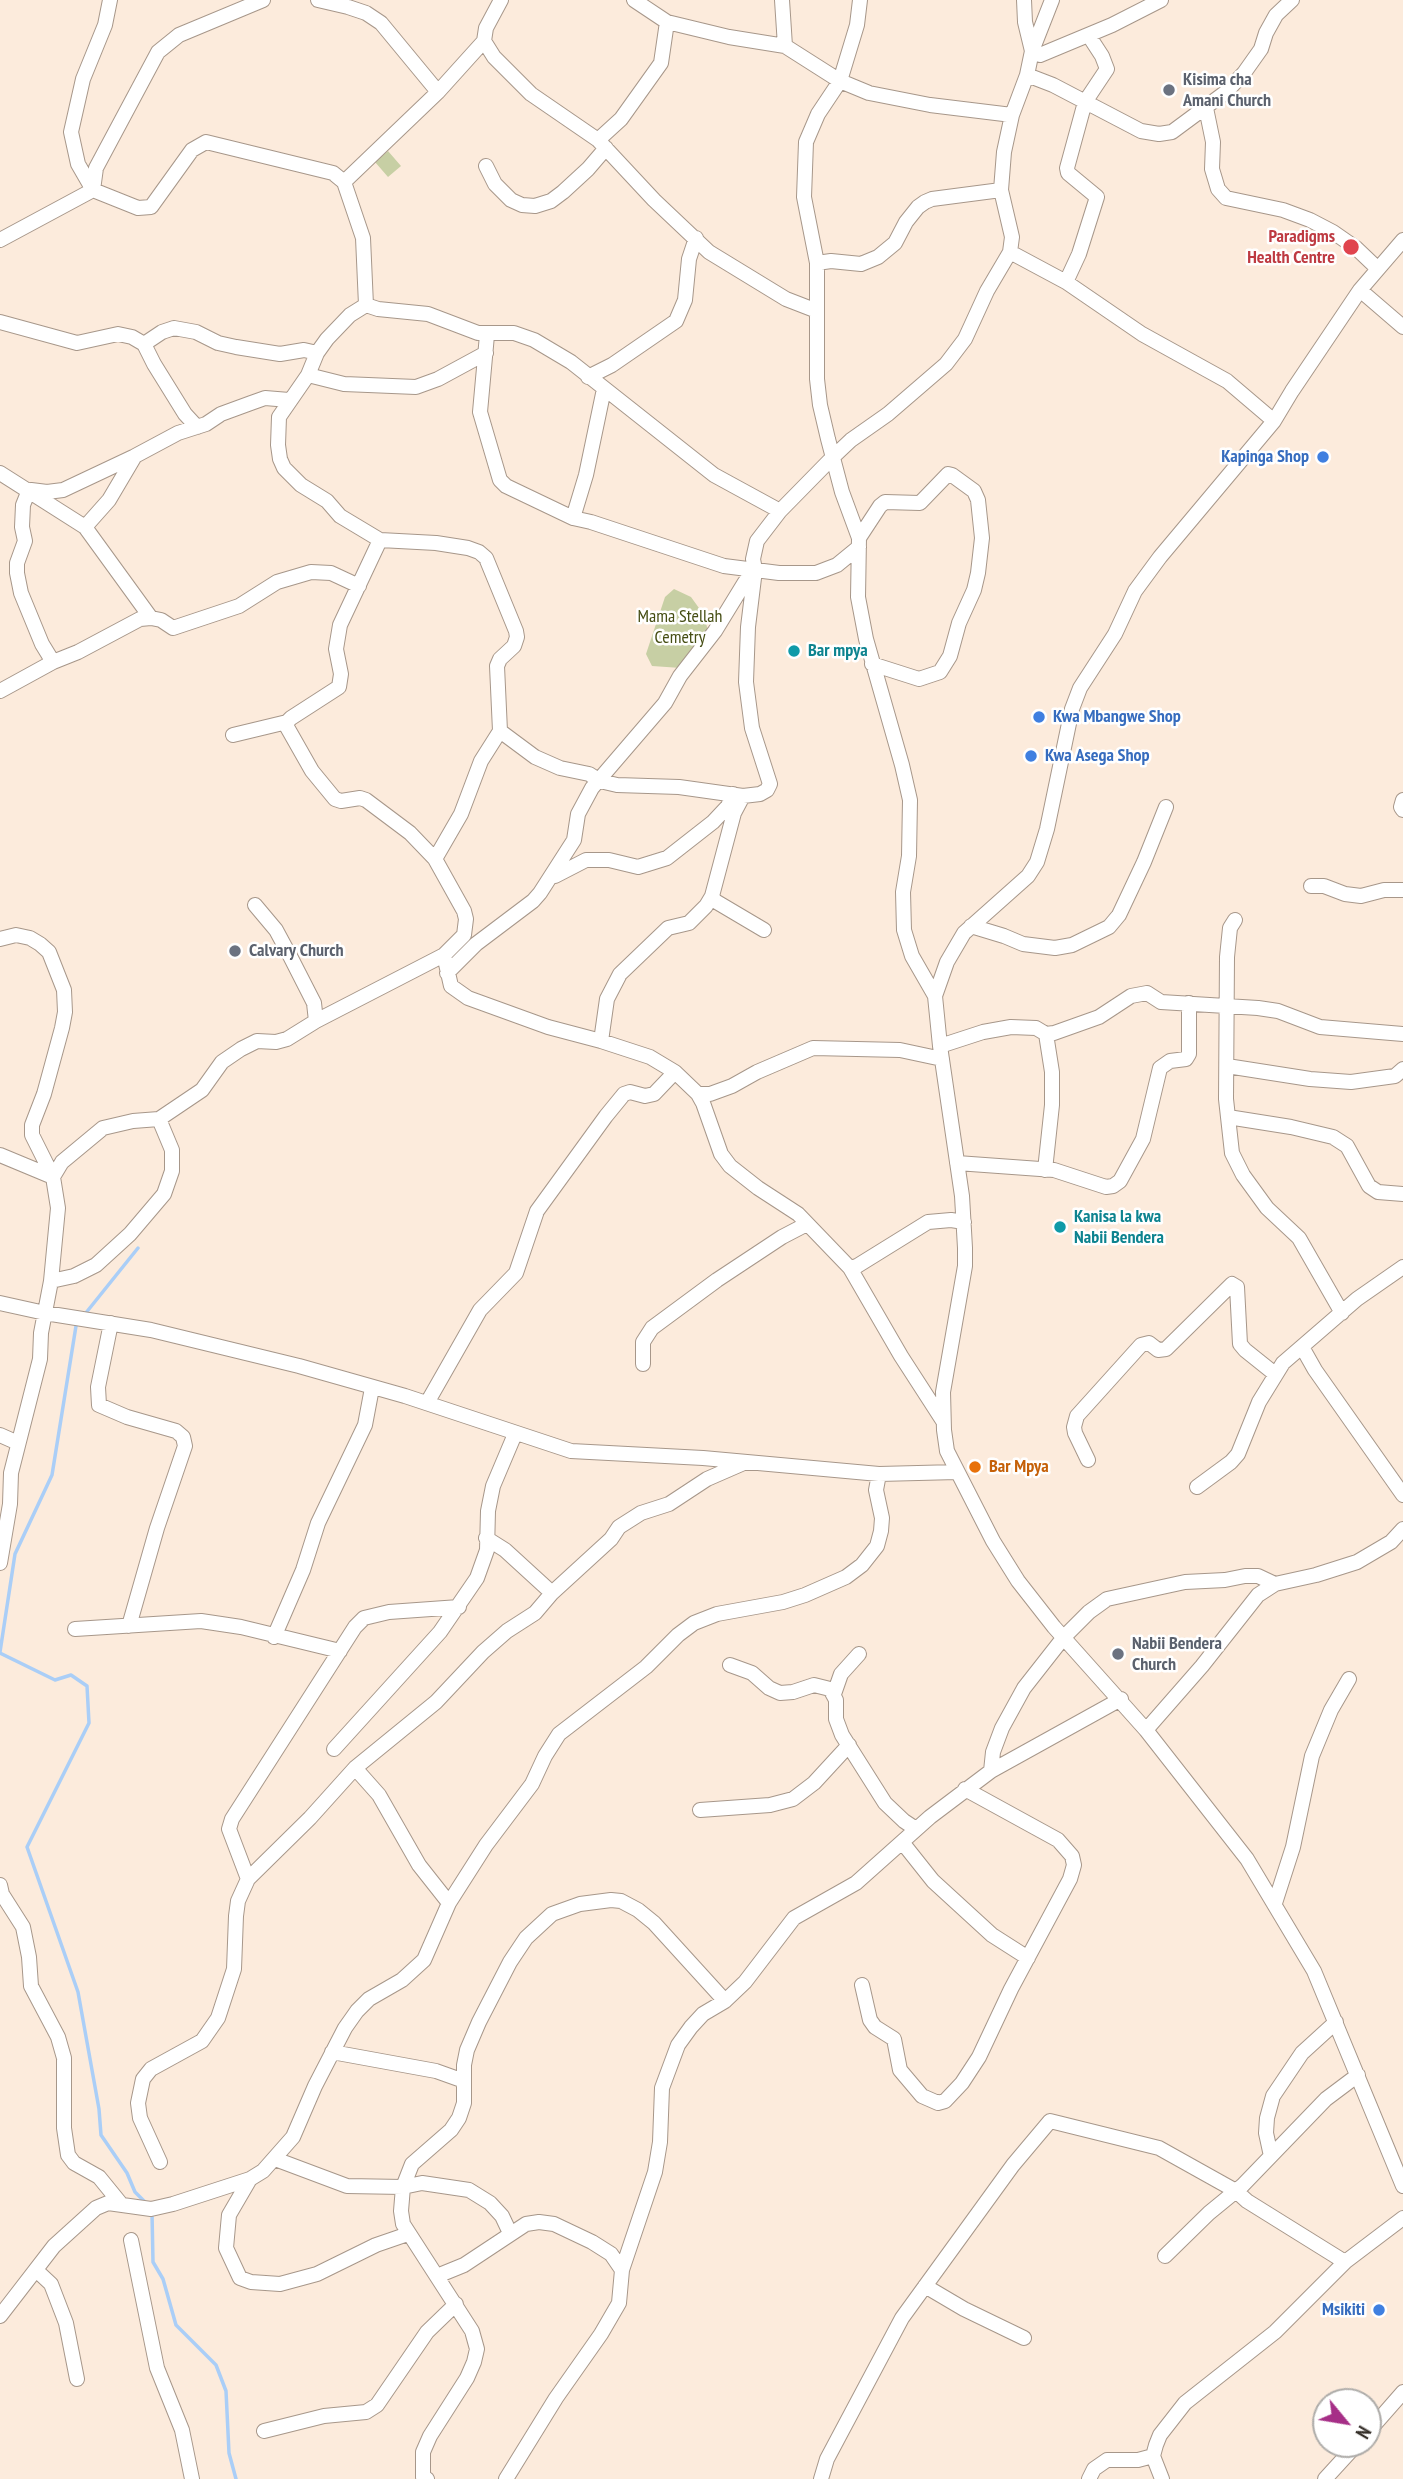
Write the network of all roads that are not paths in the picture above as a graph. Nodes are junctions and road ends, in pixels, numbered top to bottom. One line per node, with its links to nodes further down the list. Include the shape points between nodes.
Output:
1 (110, 0): 26 (street, via 106,25 83,79 71,132 78,164)
2 (263, 0): 26 (street, via 179,35 158,52 96,168)
3 (318, 0): 19 (street, via 348,6 381,23)
4 (501, 0): 14 (street)
5 (634, 0): 12 (street)
6 (782, 0): 15 (street)
7 (860, 0): 18 (street)
8 (1024, 0): 16 (street)
9 (1052, 0): 16 (street)
10 (1161, 0): 13 (street)
11 (1292, 0): 21 (street, via 1276,15 1254,60)
12 (667, 22): 15 (street); 23 (street, via 661,63)
13 (1089, 36): 16 (street, via 1045,54); 20 (street, via 1107,69)
14 (484, 41): 19 (street); 23 (street, via 531,94)
15 (785, 46): 18 (street)
16 (1032, 51): 17 (street)
17 (1027, 75): 20 (street); 22 (street)
18 (840, 81): 22 (street, via 891,98); 32 (street, via 806,142 804,197)
19 (438, 92): 25 (street)
20 (1085, 102): 21 (street, via 1141,131 1159,134 1172,132); 34 (street, via 1067,168 1097,197)
21 (1206, 108): 33 (street, via 1213,142 1212,169 1226,198 1310,220 1356,247)
22 (1012, 115): 27 (street)
23 (602, 144): 24 (street, via 563,192 535,206 511,200); 28 (street)
24 (486, 166)
25 (344, 182): 26 (street, via 332,173 206,142 192,150 151,207 138,208); 36 (street, via 363,238)
26 (93, 190): 29 (street)
27 (1001, 190): 31 (street, via 1012,237); 32 (street, via 925,202 906,222 895,243 861,264)
28 (696, 238): 37 (street, via 746,276); 45 (street, via 685,300 676,321)
29 (0, 240)
30 (1403, 240): 33 (street)
31 (1010, 252): 34 (street); 51 (street, via 965,339 946,364)
32 (817, 263): 37 (street)
33 (1377, 268): 35 (street)
34 (1066, 282): 48 (street, via 1142,334 1227,381)
35 (1360, 290): 39 (street); 48 (street)
36 (366, 305): 40 (street, via 428,314); 43 (street, via 338,326)
37 (817, 311): 51 (street, via 817,379)
38 (0, 322): 41 (street, via 77,343 118,334)
39 (1403, 327)
40 (487, 335): 42 (street); 45 (street, via 522,335 550,348)
41 (144, 344): 43 (street, via 174,328 236,347); 49 (street)
42 (486, 353): 44 (street, via 416,387 344,384); 55 (street, via 480,412 500,480)
43 (317, 354): 44 (street)
44 (308, 375): 47 (street)
45 (588, 377): 46 (street)
46 (604, 389): 54 (street, via 714,475); 55 (street)
47 (289, 400): 49 (street, via 258,400); 57 (street, via 278,431 284,468 348,522)
48 (1275, 421): 80 (street, via 1135,591 1072,709 1037,862 1028,876)
49 (197, 427): 50 (street)
50 (135, 456): 53 (street, via 63,490); 56 (street, via 109,500)
51 (833, 457): 54 (street); 58 (street)
52 (0, 473): 53 (street)
53 (29, 490): 56 (street); 62 (street, via 23,505 25,541 17,573 21,593)
54 (780, 511): 59 (street, via 757,541)
55 (573, 518): 59 (street, via 724,566)
56 (85, 527): 61 (street)
57 (380, 540): 60 (street); 66 (street, via 468,548 486,558 517,637 497,666)
58 (859, 543): 59 (street, via 837,565 816,573); 63 (street, via 858,597); 63 (street, via 885,502 920,503 948,474 974,491 978,500 982,538 978,573 950,656 940,672 919,679)
59 (755, 570): 68 (street, via 665,703); 69 (street, via 746,682 752,728 770,784 760,794)
60 (359, 586): 61 (street, via 331,573 311,572 277,582 239,606 173,628); 65 (street, via 337,637 339,687)
61 (150, 618): 62 (street)
62 (53, 662): 64 (street)
63 (872, 664): 85 (street, via 909,800 904,930 912,956)
64 (0, 691)
65 (287, 722): 67 (street); 73 (street, via 299,750 335,799 366,800 410,833)
66 (500, 731): 68 (street, via 535,757); 73 (street)
67 (233, 735)
68 (600, 780): 69 (street); 74 (street, via 581,806 574,839)
69 (738, 795): 74 (street, via 713,822 667,858 638,867 586,860); 77 (street)
70 (1403, 800): 72 (street)
71 (1166, 807): 80 (street, via 1110,927 1072,945 1040,948)
72 (1403, 810)
73 (435, 859): 83 (street, via 466,919 464,935)
74 (547, 880): 84 (street, via 533,901)
75 (1311, 886): 76 (street, via 1361,896)
76 (1403, 890)
77 (712, 896): 81 (street); 91 (street, via 689,923 668,928 620,974 607,999)
78 (255, 905): 88 (street, via 290,956 314,1003)
79 (1235, 920): 87 (street, via 1227,943)
80 (971, 926): 85 (street, via 947,962)
81 (764, 930)
82 (0, 939): 102 (street, via 16,936 40,944 49,952 64,990 62,1028 32,1125 32,1135)
83 (444, 955): 84 (street); 88 (street)
84 (447, 973): 91 (street, via 451,985 468,998)
85 (935, 996): 92 (street)
86 (1189, 1003): 87 (street); 89 (street, via 1161,1002 1150,994 1137,993 1099,1017); 101 (street, via 1189,1054 1160,1068 1143,1139 1120,1181 1106,1187)
87 (1227, 1005): 90 (street, via 1278,1011 1330,1029); 93 (street)
88 (316, 1021): 98 (street, via 287,1039 257,1041 227,1057 202,1090)
89 (1046, 1034): 92 (street, via 1036,1028 1011,1027 983,1032); 101 (street, via 1052,1105)
90 (1403, 1034)
91 (601, 1041): 95 (street, via 659,1061)
92 (941, 1053): 96 (street, via 813,1048 732,1086); 100 (street)
93 (1227, 1066): 94 (street, via 1351,1082 1395,1076); 97 (street)
94 (1403, 1069)
95 (675, 1072): 96 (street); 117 (street, via 654,1094 624,1094 606,1116 537,1211 516,1273 480,1310)
96 (698, 1094): 105 (street, via 730,1166)
97 (1228, 1117): 103 (street, via 1333,1137 1347,1146 1369,1186 1378,1192); 111 (street, via 1232,1153 1243,1175 1267,1208 1298,1238)
98 (159, 1119): 102 (street, via 103,1128 62,1162); 108 (street, via 172,1150 172,1171 164,1194 96,1265)
99 (0, 1154): 102 (street)
100 (957, 1163): 101 (street); 104 (street)
101 (1045, 1170)
102 (53, 1177): 108 (street, via 58,1208)
103 (1403, 1194)
104 (964, 1222): 106 (street, via 928,1222); 118 (street, via 965,1266 943,1392)
105 (807, 1224): 106 (street); 114 (street, via 717,1280 652,1328 643,1342)
106 (850, 1268): 118 (street)
107 (1403, 1268): 111 (street)
108 (51, 1281): 110 (street)
109 (0, 1303): 110 (street)
110 (45, 1313): 112 (street); 121 (street, via 40,1359)
111 (1342, 1313): 113 (street)
112 (111, 1323): 116 (street, via 276,1360); 134 (street, via 98,1387 99,1405 176,1431 185,1446)
113 (1302, 1347): 115 (street); 127 (street)
114 (643, 1364)
115 (1275, 1374): 122 (street, via 1240,1344 1237,1287 1232,1284 1166,1349 1142,1345 1077,1416 1075,1433); 126 (street, via 1238,1454)
116 (372, 1388): 117 (street); 136 (street, via 365,1425 318,1523)
117 (427, 1403): 119 (street)
118 (943, 1422): 124 (street, via 947,1451)
119 (515, 1434): 123 (street, via 582,1453); 129 (street, via 494,1486)
120 (0, 1435): 121 (street)
121 (18, 1443): 130 (street)
122 (1088, 1460)
123 (746, 1462): 125 (street); 132 (street, via 707,1479 676,1501 626,1521)
124 (957, 1472): 125 (street); 137 (street, via 1018,1581)
125 (879, 1474): 155 (street, via 876,1490 881,1531 877,1546 862,1566 805,1595 717,1614 678,1635 646,1667 559,1734 532,1784)
126 (1197, 1488)
127 (1403, 1495)
128 (1403, 1528): 131 (street, via 1391,1542 1357,1562)
129 (486, 1538): 132 (street); 133 (street, via 482,1566)
130 (0, 1563)
131 (1275, 1584): 137 (street, via 1245,1576 1122,1594 1089,1612); 144 (street, via 1258,1595)
132 (552, 1593): 147 (street, via 535,1613 483,1652 436,1702)
133 (459, 1607): 138 (street, via 402,1610 364,1618); 146 (street)
134 (129, 1626): 135 (street); 136 (street, via 201,1621)
135 (75, 1629)
136 (274, 1637): 138 (street)
137 (1064, 1637): 143 (street); 148 (street, via 1024,1688 1002,1728)
138 (340, 1651): 153 (street, via 232,1819 229,1829)
139 (859, 1654): 142 (street, via 841,1675)
140 (730, 1665): 142 (street, via 752,1673 780,1693 814,1685)
141 (1349, 1679): 156 (street, via 1312,1756 1293,1847)
142 (834, 1694): 145 (street, via 836,1719)
143 (1121, 1699): 144 (street); 148 (street)
144 (1146, 1730): 156 (street, via 1247,1858)
145 (849, 1745): 150 (street, via 793,1799); 151 (street, via 885,1803)
146 (334, 1749)
147 (355, 1768): 153 (street); 155 (street, via 379,1795 419,1864)
148 (991, 1771): 149 (street)
149 (965, 1789): 151 (street); 157 (street, via 1058,1840 1072,1856 1070,1879)
150 (701, 1810)
151 (916, 1829): 152 (street)
152 (902, 1842): 157 (street, via 933,1881 992,1935); 159 (street, via 856,1883 794,1918 757,1968)
153 (248, 1879): 166 (street, via 238,1900 234,1969 218,2018 202,2042 151,2069 143,2079 138,2104)
154 (0, 1885): 171 (street, via 23,1927 31,1986 64,2058 68,2155 99,2177)
155 (449, 1903): 161 (street, via 424,1960 402,1980 369,1999)
156 (1275, 1903): 160 (street, via 1314,1971)
157 (1028, 1958): 158 (street, via 979,2057 951,2096 937,2103 922,2096 900,2070 894,2039 870,2020)
158 (862, 1986)
159 (725, 2001): 163 (street, via 638,1909 611,1900 565,1908 539,1924 510,1962 467,2050); 179 (street, via 703,2014 691,2028 669,2067 662,2088 655,2172)
160 (1336, 2022): 162 (street); 164 (street, via 1302,2053 1269,2105 1266,2133)
161 (332, 2052): 163 (street, via 436,2071); 165 (street, via 299,2127)
162 (1358, 2075): 164 (street, via 1326,2099); 168 (street)
163 (464, 2081): 169 (street, via 459,2118 412,2164)
164 (1270, 2156): 170 (street)
165 (275, 2159): 167 (street); 169 (street, via 347,2186)
166 (160, 2162)
167 (250, 2179): 171 (street, via 151,2209); 174 (street, via 229,2215 226,2248 240,2278 251,2282 280,2284 317,2274)
168 (1403, 2186)
169 (403, 2187): 173 (street, via 422,2183 469,2190 490,2203); 174 (street, via 401,2211)
170 (1236, 2191): 176 (street); 177 (street); 181 (street, via 1159,2148 1050,2121)
171 (121, 2204): 178 (street, via 108,2203 84,2217)
172 (1403, 2218): 177 (street)
173 (510, 2233): 179 (street, via 526,2224 554,2224 611,2254); 180 (street, via 479,2256)
174 (408, 2234): 180 (street)
175 (131, 2239): 191 (street, via 157,2368 182,2430)
176 (1165, 2256)
177 (1345, 2262): 189 (street, via 1275,2332 1185,2403 1160,2435)
178 (36, 2270): 183 (street); 185 (street, via 51,2284 66,2323)
179 (622, 2270): 193 (street, via 619,2303 613,2314)
180 (437, 2276): 182 (street)
181 (925, 2286): 184 (street); 194 (street, via 902,2318 827,2459)
182 (456, 2304): 188 (street, via 428,2332 377,2405 366,2412 324,2416); 192 (street, via 477,2349 467,2378 423,2452 423,2477)
183 (0, 2316)
184 (1024, 2338)
185 (77, 2379)
186 (1403, 2392): 187 (street)
187 (1382, 2416)
188 (264, 2431)
189 (1153, 2456): 195 (street, via 1107,2460); 196 (street)
190 (1344, 2458): 197 (street)
191 (192, 2479)
192 (427, 2479)
193 (506, 2479)
194 (821, 2479)
195 (1089, 2479)
196 (1162, 2479)
197 (1325, 2479)

